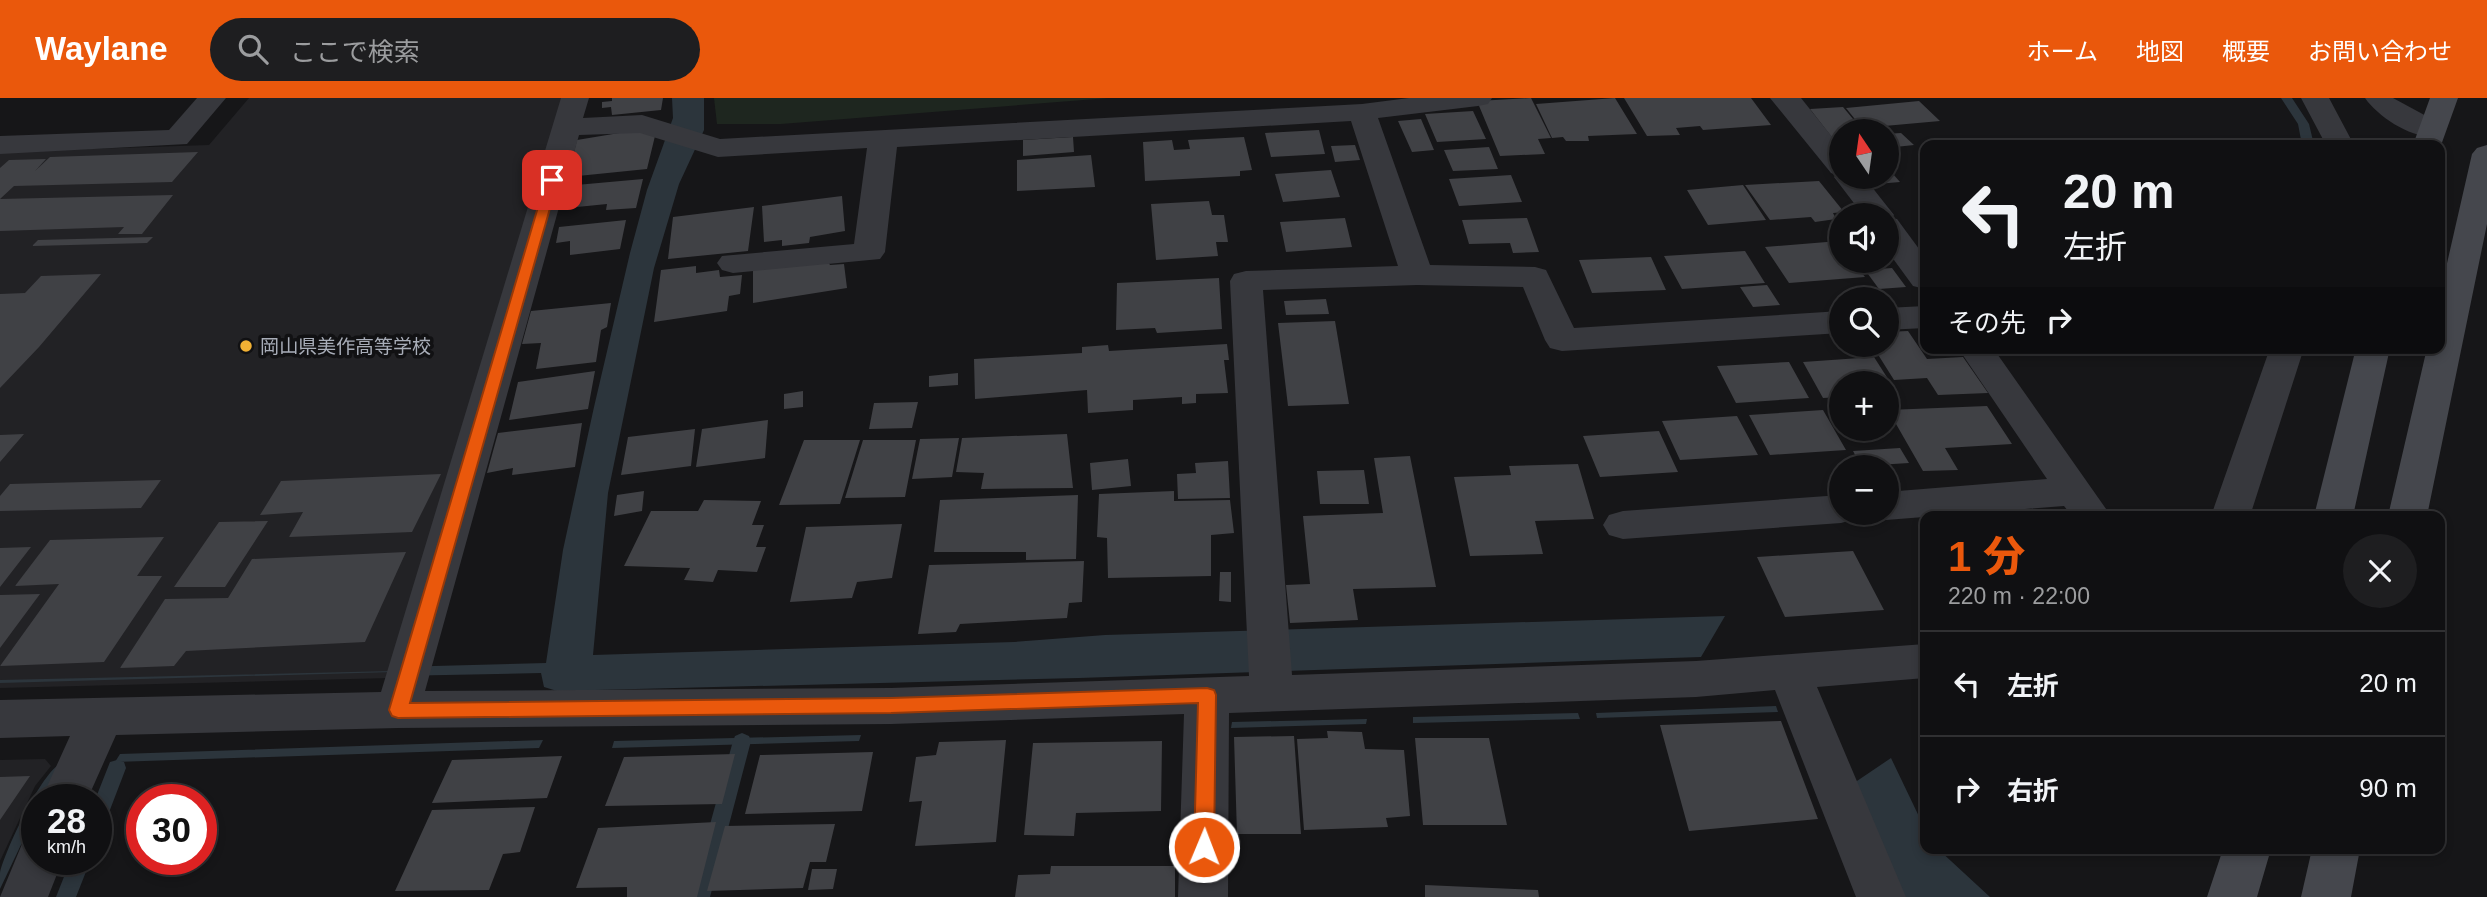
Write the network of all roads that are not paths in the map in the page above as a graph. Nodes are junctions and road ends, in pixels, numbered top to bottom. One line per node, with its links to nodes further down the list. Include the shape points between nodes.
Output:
1 (212, 98): 11 (street, via 177,138)
2 (1478, 98): 7 (street)
3 (1784, 98): 12 (street)
4 (2315, 98): 10 (street)
5 (2379, 98): 8 (street, via 2386,107)
6 (571, 112): 9 (street, via 642,124 718,148); 39 (street)
7 (1362, 112): 9 (street); 19 (street)
8 (2435, 121)
9 (883, 139): 17 (street, via 869,252)
10 (2337, 140)
11 (0, 145)
12 (1829, 152)
13 (2487, 154): 23 (main road)
14 (1858, 189): 15 (street)
15 (1870, 203)
16 (1899, 244): 18 (street)
17 (733, 264)
18 (1920, 272)
19 (1417, 275): 22 (street, via 1535,277 1562,340); 37 (street, via 1246,281)
20 (1920, 317): 21 (street)
21 (1899, 319)
22 (1829, 323)
23 (2445, 344)
24 (1979, 354): 28 (street)
25 (2285, 354): 31 (street)
26 (2372, 354): 32 (main road)
27 (2443, 354): 33 (main road)
28 (2084, 504): 29 (street)
29 (1899, 506)
30 (1829, 510): 34 (street)
31 (2232, 511)
32 (2334, 511)
33 (2408, 511)
34 (1623, 525)
35 (1920, 660): 36 (street)
36 (1790, 673): 37 (street); 48 (street)
37 (1272, 693): 38 (street)
38 (1207, 695): 39 (street, via 891,706); 47 (street)
39 (398, 710): 40 (street)
40 (101, 717): 41 (street); 42 (street)
41 (0, 719)
42 (71, 784)
43 (2245, 854): 49 (main road)
44 (2335, 854): 50 (main road)
45 (32, 875): 46 (street)
46 (23, 897)
47 (1203, 897)
48 (1881, 897)
49 (2232, 897)
50 (2326, 897)

